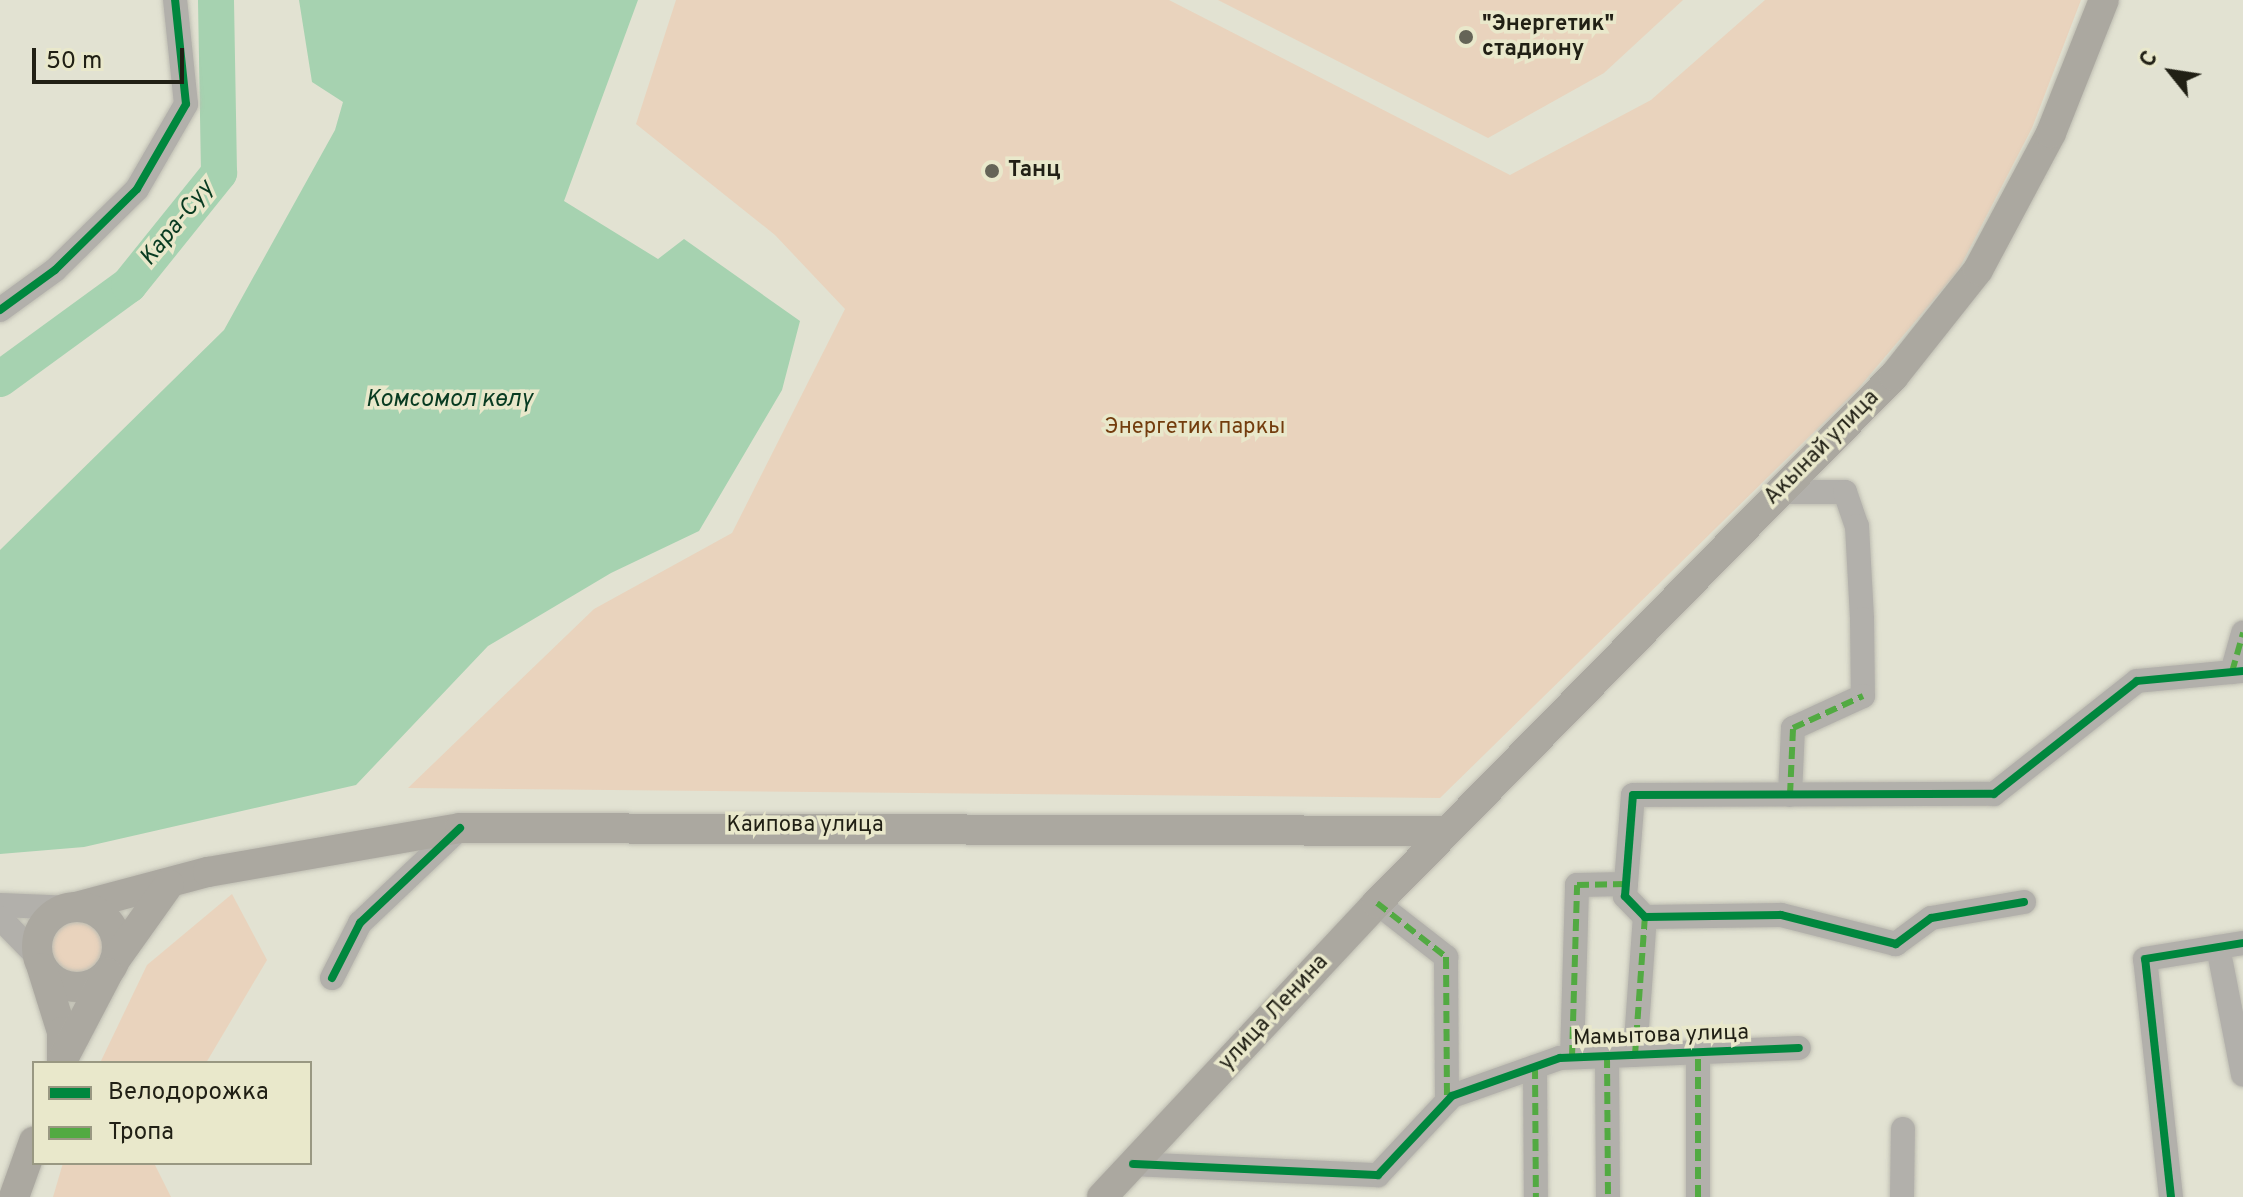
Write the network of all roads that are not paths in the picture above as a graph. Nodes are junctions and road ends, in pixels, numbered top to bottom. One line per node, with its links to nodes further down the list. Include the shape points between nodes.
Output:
1 (175, 0): 3 (street, via 186,104 137,189 55,270)
2 (2104, 0): 4 (main road, Акынай улица, via 2051,133 1978,270 1894,376)
3 (0, 310)
4 (1778, 492): 7 (street, via 1845,492 1857,526 1862,619 1863,696 1793,728); 9 (main road, Акынай улица)
5 (2243, 633): 6 (street)
6 (2238, 672): 7 (street, via 2137,681 1994,794)
7 (1790, 795): 11 (street, via 1633,795)
8 (460, 828): 9 (main road, Каипова улица); 10 (main road, Каипова улица); 22 (street, via 360,923)
9 (1447, 831): 13 (main road, улица Ленина)
10 (169, 884): 15 (main road, Каипова улица); 21 (main road)
11 (1626, 884): 16 (street, via 1625,896); 27 (street, via 1577,885)
12 (2024, 902): 16 (street, via 1931,918 1896,944 1781,915)
13 (1377, 903): 32 (street, via 1446,957); 35 (main road, улица Ленина)
14 (0, 905): 15 (street)
15 (74, 908): 20 (main road, via 41,931); 21 (main road, via 104,918 113,930)
16 (1645, 917): 25 (street)
17 (0, 918): 20 (street)
18 (2243, 943): 19 (street)
19 (2218, 947): 31 (street); 42 (street, via 2145,959)
20 (40, 961): 21 (main road, via 50,977 79,988); 28 (main road, via 62,1032)
21 (112, 966): 29 (main road)
22 (332, 978)
23 (1799, 1048): 24 (street, Мамытова улица)
24 (1698, 1052): 25 (street, Мамытова улица); 40 (street, Мамытова улица)
25 (1635, 1055): 26 (street, Мамытова улица)
26 (1607, 1056): 27 (street, Мамытова улица); 39 (street, Мамытова улица)
27 (1572, 1057): 30 (street, Мамытова улица)
28 (62, 1061)
29 (63, 1061)
30 (1535, 1067): 32 (street, Мамытова улица); 38 (street)
31 (2243, 1075)
32 (1447, 1101): 35 (street, Мамытова улица, via 1378,1175)
33 (1903, 1129): 41 (street)
34 (32, 1147): 36 (main road)
35 (1133, 1164): 37 (main road, улица Ленина)
36 (14, 1197)
37 (1102, 1197)
38 (1536, 1197)
39 (1608, 1197)
40 (1698, 1197)
41 (1902, 1197)
42 (2171, 1197)

